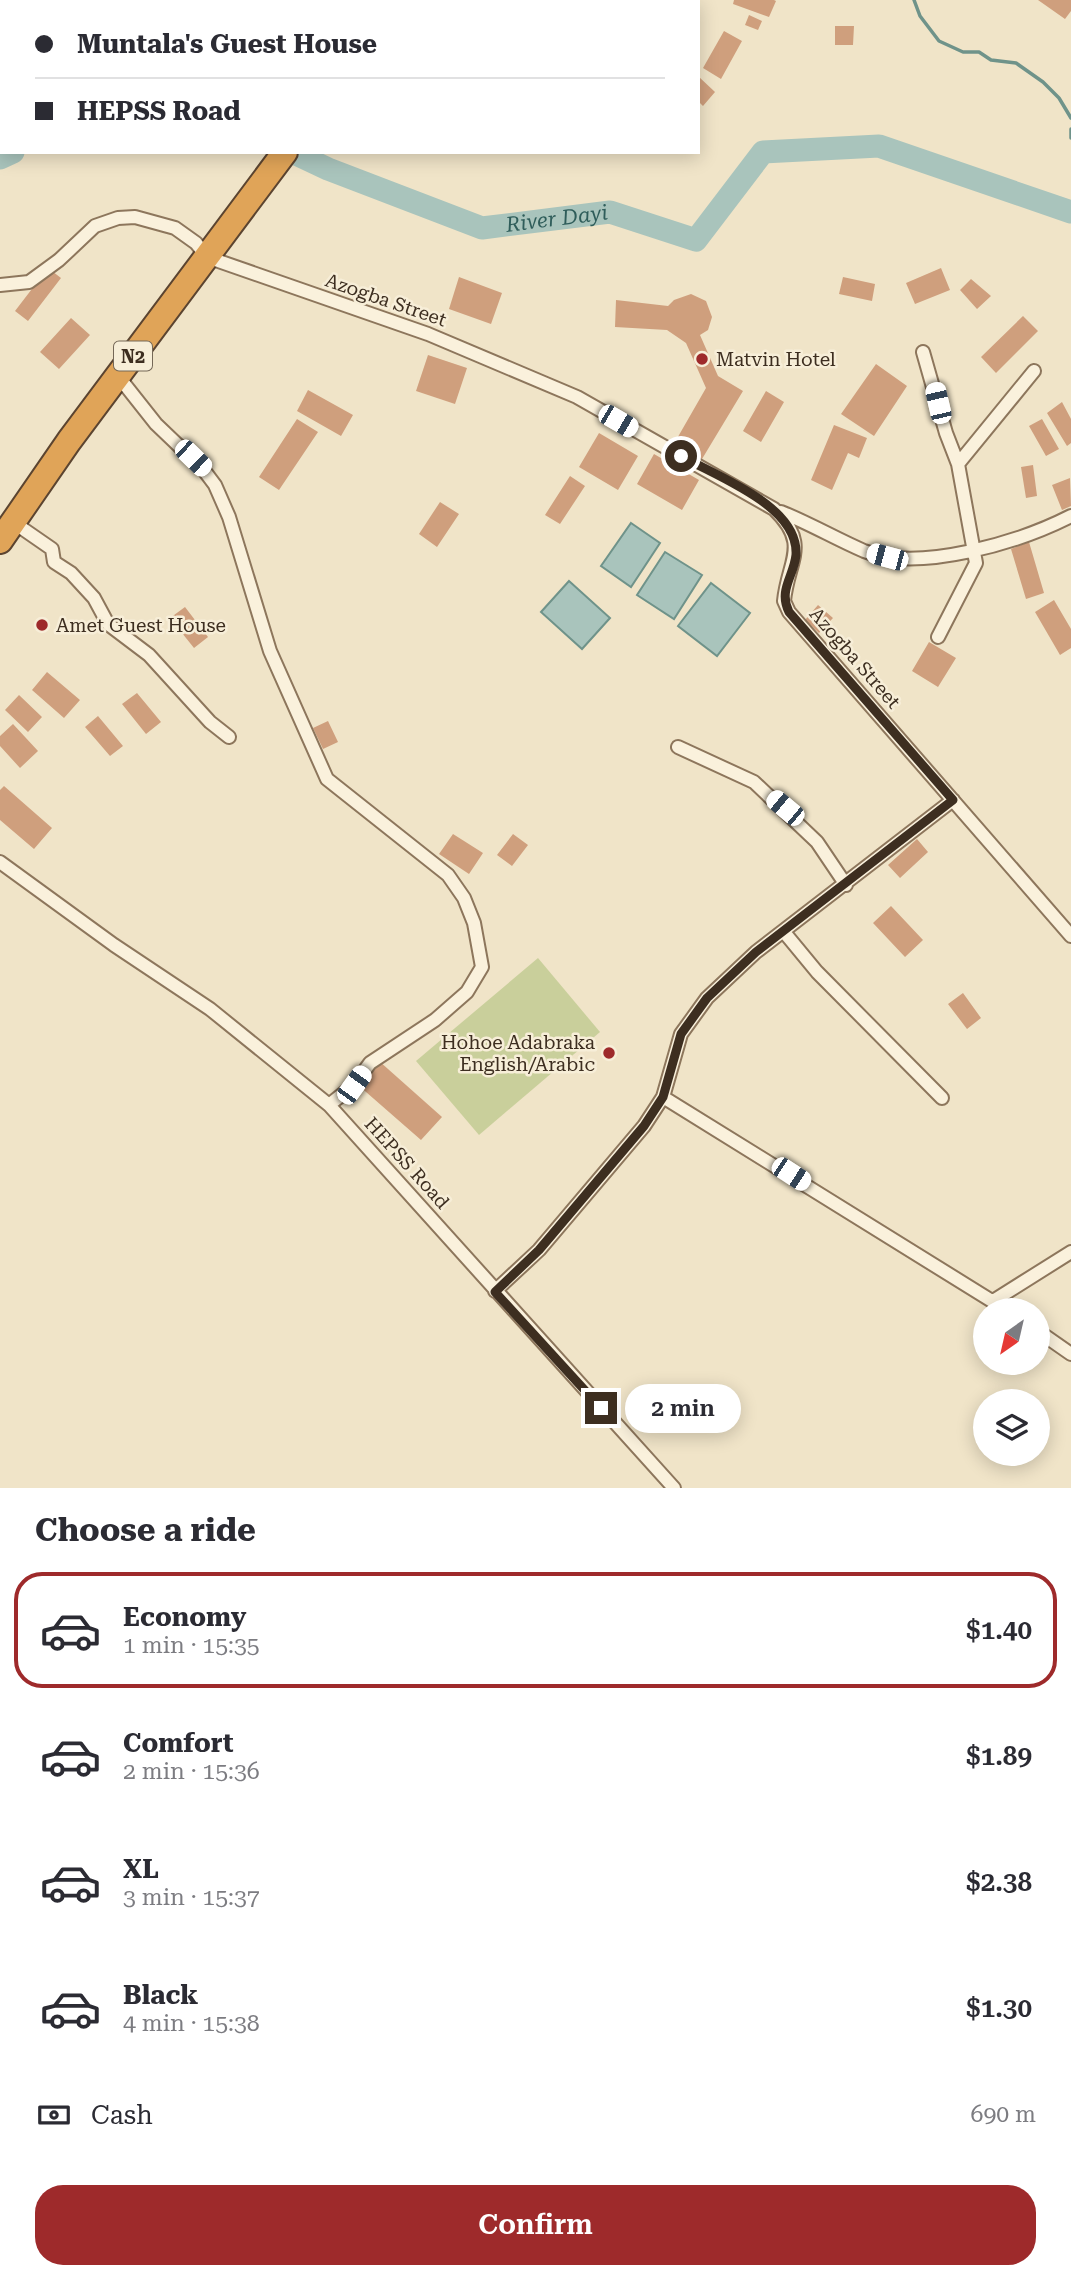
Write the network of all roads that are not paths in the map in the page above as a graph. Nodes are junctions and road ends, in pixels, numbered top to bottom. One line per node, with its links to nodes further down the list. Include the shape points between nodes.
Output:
1 (283, 154): 2 (highway, N2)
2 (206, 257): 3 (street, via 197,243 175,228 135,217 118,218 95,226 29,282); 6 (highway, N2); 8 (street, Azogba Street, via 428,334 577,397)
3 (0, 285)
4 (923, 352): 7 (street)
5 (1034, 371): 7 (street)
6 (118, 376): 10 (highway, N2); 22 (street, via 156,424 215,485 270,651 327,779 448,875 474,923 482,968 467,992 435,1020 370,1063 354,1085)
7 (958, 464): 11 (street)
8 (774, 509): 11 (street, via 887,557); 15 (street, Azogba Street, via 788,522 795,539 796,557 784,601 789,612)
9 (1071, 516): 11 (street, via 1003,545)
10 (6, 531): 13 (street, via 52,549 54,562 94,598 108,624 149,655)
11 (973, 550): 12 (street, via 975,569)
12 (938, 637)
13 (229, 737)
14 (678, 747): 17 (street, via 754,782 817,842)
15 (953, 800): 17 (street); 19 (street, Azogba Street)
16 (0, 862): 22 (street, HEPSS Road, via 210,1009)
17 (846, 885): 18 (street)
18 (784, 932): 20 (street, via 727,977 696,1012 681,1034); 21 (street, via 817,972)
19 (1071, 936)
20 (663, 1097): 24 (street, via 546,1242); 25 (street)
21 (942, 1098)
22 (329, 1105): 24 (street, HEPSS Road)
23 (1071, 1252): 26 (street)
24 (495, 1292): 29 (street, HEPSS Road)
25 (988, 1298)
26 (998, 1298)
27 (1050, 1339): 28 (street)
28 (1071, 1354)
29 (674, 1488)

